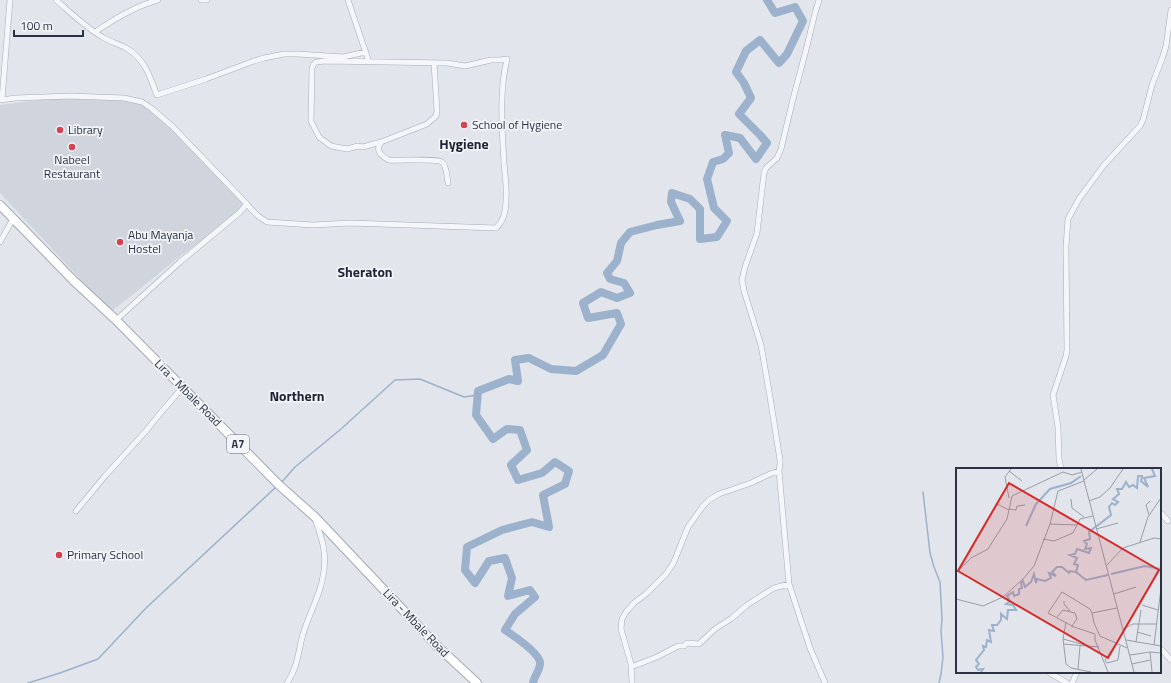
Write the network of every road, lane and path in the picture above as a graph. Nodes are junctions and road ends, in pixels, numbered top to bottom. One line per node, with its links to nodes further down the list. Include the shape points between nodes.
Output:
1 (10, 0): 13 (street)
2 (56, 0): 9 (street)
3 (158, 0): 9 (street, via 117,16)
4 (201, 0): 5 (street)
5 (207, 0)
6 (348, 0): 10 (street)
7 (819, 0): 23 (street, via 781,149 777,158 764,172 757,233 742,280 761,345 780,460)
8 (1171, 10): 22 (street, via 1166,46 1143,120 1104,165 1068,218 1067,350 1053,395)
9 (95, 32): 10 (street, via 128,49 140,59 147,69 157,95 254,60 284,54 347,56)
10 (366, 52): 11 (street)
11 (369, 62): 12 (street); 14 (street, via 326,61 313,65 311,121 319,137 331,146 363,147)
12 (434, 63): 14 (street, via 436,116 427,124); 16 (street, via 465,66 507,59 502,105 506,200 503,219 496,228 350,222 314,225 268,222)
13 (1, 99): 16 (street, via 70,96 124,98 142,102 172,126)
14 (381, 142): 15 (street, via 379,152 389,160 443,162)
15 (448, 183)
16 (247, 204): 20 (street)
17 (0, 205): 18 (main road, Lira - Mbale Road / A7)
18 (13, 219): 19 (street); 20 (main road, Lira - Mbale Road / A7)
19 (0, 242)
20 (116, 320): 21 (main road, Lira - Mbale Road / A7)
21 (182, 388): 24 (street); 26 (main road, Lira - Mbale Road / A7)
22 (1061, 468)
23 (779, 472): 28 (street); 31 (street, via 713,497 692,520 666,574 624,615 621,629)
24 (76, 511)
25 (1161, 513): 27 (street)
26 (315, 517): 34 (street, via 324,550 323,579 305,627 296,668); 35 (main road, Lira - Mbale Road / A7, via 436,645)
27 (1168, 521)
28 (789, 584): 31 (street, via 774,588 747,604 699,644 688,643 678,646); 37 (street)
29 (1161, 649): 30 (street)
30 (1171, 660)
31 (631, 667): 36 (street)
32 (1050, 673): 38 (street)
33 (1077, 673): 39 (street)
34 (287, 683)
35 (477, 683)
36 (632, 683)
37 (824, 683)
38 (1067, 683)
39 (1072, 683)

